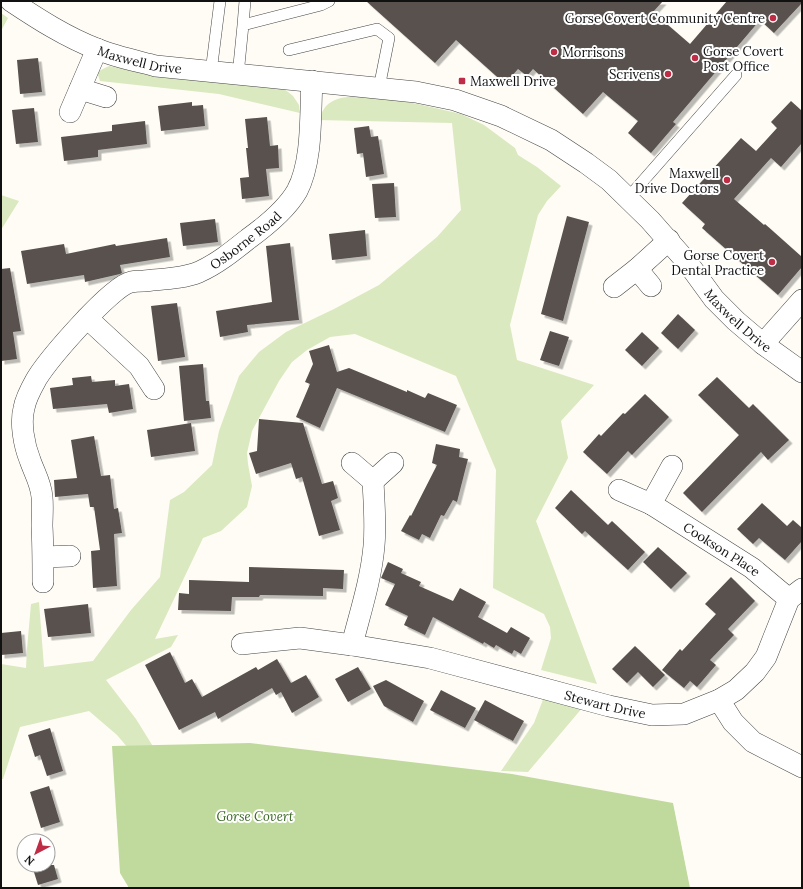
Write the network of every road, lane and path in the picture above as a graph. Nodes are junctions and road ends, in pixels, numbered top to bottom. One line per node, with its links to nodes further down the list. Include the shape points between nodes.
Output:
1 (11, 1): 6 (street, Maxwell Drive, via 51,27)
2 (220, 1): 8 (lane)
3 (245, 1): 5 (lane)
4 (329, 1): 5 (lane)
5 (243, 25): 9 (lane)
6 (97, 49): 8 (street, Maxwell Drive, via 156,66); 13 (street)
7 (289, 50): 12 (lane, via 377,29 389,38)
8 (211, 72): 9 (street, Maxwell Drive)
9 (238, 75): 11 (street, Maxwell Drive)
10 (736, 75): 16 (lane)
11 (312, 81): 12 (street, Maxwell Drive); 22 (street, Osborne Road, via 308,153 303,176 296,191 279,213 220,261 198,272 175,278 130,282 118,288)
12 (379, 88): 16 (street, Maxwell Drive, via 455,100 501,116 564,147 609,180)
13 (80, 89): 14 (street); 15 (street)
14 (106, 96)
15 (70, 112)
16 (628, 198): 17 (street, Maxwell Drive)
17 (669, 240): 18 (street); 23 (street, Maxwell Drive, via 714,299)
18 (638, 269): 19 (street); 20 (street)
19 (652, 286)
20 (614, 288)
21 (802, 300): 23 (street)
22 (87, 318): 25 (street, via 139,366); 33 (street, Osborne Road, via 38,377 24,409 26,445 42,496)
23 (763, 344): 24 (street, Maxwell Drive)
24 (802, 372)
25 (154, 389)
26 (393, 463): 29 (street)
27 (352, 464): 29 (street)
28 (672, 466): 31 (street)
29 (373, 481): 37 (street, via 374,547 368,584)
30 (619, 490): 31 (street, Cookson Place)
31 (651, 504): 35 (street, Cookson Place)
32 (70, 556): 33 (street)
33 (44, 557): 34 (street, Osborne Road)
34 (43, 582)
35 (795, 594): 38 (street, Stewart Drive, via 766,657 736,690)
36 (242, 644): 37 (street, Stewart Drive, via 300,638)
37 (352, 645): 38 (street, Stewart Drive, via 430,658 610,706 652,714 684,714)
38 (719, 700): 39 (street, via 733,722 752,742)
39 (802, 767)

